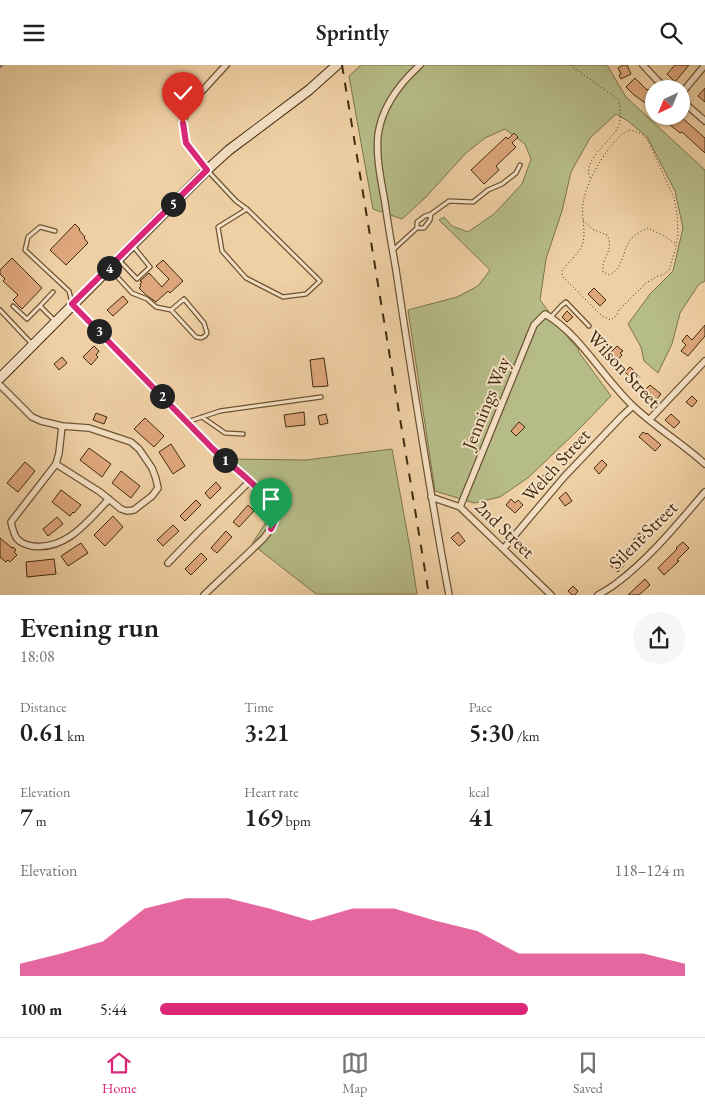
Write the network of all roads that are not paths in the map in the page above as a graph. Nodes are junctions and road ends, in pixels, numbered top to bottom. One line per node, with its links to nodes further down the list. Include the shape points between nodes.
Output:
1 (226, 65): 11 (street, via 186,110 183,123 186,143)
2 (337, 65): 11 (street)
3 (420, 65): 17 (street, via 388,102 378,135 378,165)
4 (643, 65): 6 (street)
5 (705, 65): 7 (street)
6 (657, 80)
7 (690, 83)
8 (690, 108): 9 (street)
9 (705, 121)
10 (520, 165): 13 (lane, via 516,173 473,202 448,201)
11 (207, 170): 12 (lane); 16 (street)
12 (247, 209): 12 (lane, via 320,281 306,294 283,297 253,282 222,251 218,227)
13 (431, 214): 14 (lane, via 424,228); 14 (lane, via 417,222)
14 (418, 228): 17 (lane)
15 (55, 231): 21 (lane, via 40,227 28,237 25,250 69,291)
16 (132, 245): 18 (street); 18 (lane, via 150,267 137,279)
17 (393, 251): 44 (street)
18 (118, 259): 19 (street)
19 (109, 268): 21 (street); 25 (lane, via 132,293 156,307)
20 (53, 292): 23 (lane)
21 (72, 304): 27 (street); 37 (street)
22 (13, 306): 23 (lane, via 27,319)
23 (40, 306): 27 (lane)
24 (0, 310): 29 (lane)
25 (171, 310): 25 (lane, via 196,337 201,338 208,333 184,299)
26 (548, 315): 28 (lane, via 566,302); 34 (street, Wilson Street, via 576,339); 46 (street, Jennings Way, via 534,325)
27 (55, 321): 29 (street)
28 (589, 327)
29 (33, 344): 31 (street)
30 (705, 361): 36 (street)
31 (0, 378)
32 (0, 385): 38 (street, via 32,417)
33 (321, 397): 35 (lane, via 220,411)
34 (633, 406): 36 (street, Wilson Street); 47 (street, Welch Street, via 564,477)
35 (202, 417): 37 (lane); 39 (lane, via 225,433)
36 (650, 419): 40 (street, Wilson Street)
37 (187, 422): 42 (street)
38 (62, 426): 41 (street); 45 (street, via 89,428 131,442 152,468 158,488 134,510 121,509)
39 (243, 434)
40 (705, 463)
41 (56, 464): 45 (street); 45 (street, via 11,522 14,536 19,541 28,545 54,545 78,532)
42 (250, 481): 48 (street); 49 (street, via 274,509 271,529)
43 (705, 492): 52 (street, Silent Street, via 635,568)
44 (431, 497): 46 (street, 2nd Street); 50 (street)
45 (109, 499)
46 (460, 507): 47 (street, 2nd Street)
47 (504, 548): 51 (street, 2nd Street)
48 (168, 563)
49 (204, 595)
50 (449, 595)
51 (551, 595)
52 (598, 595)

